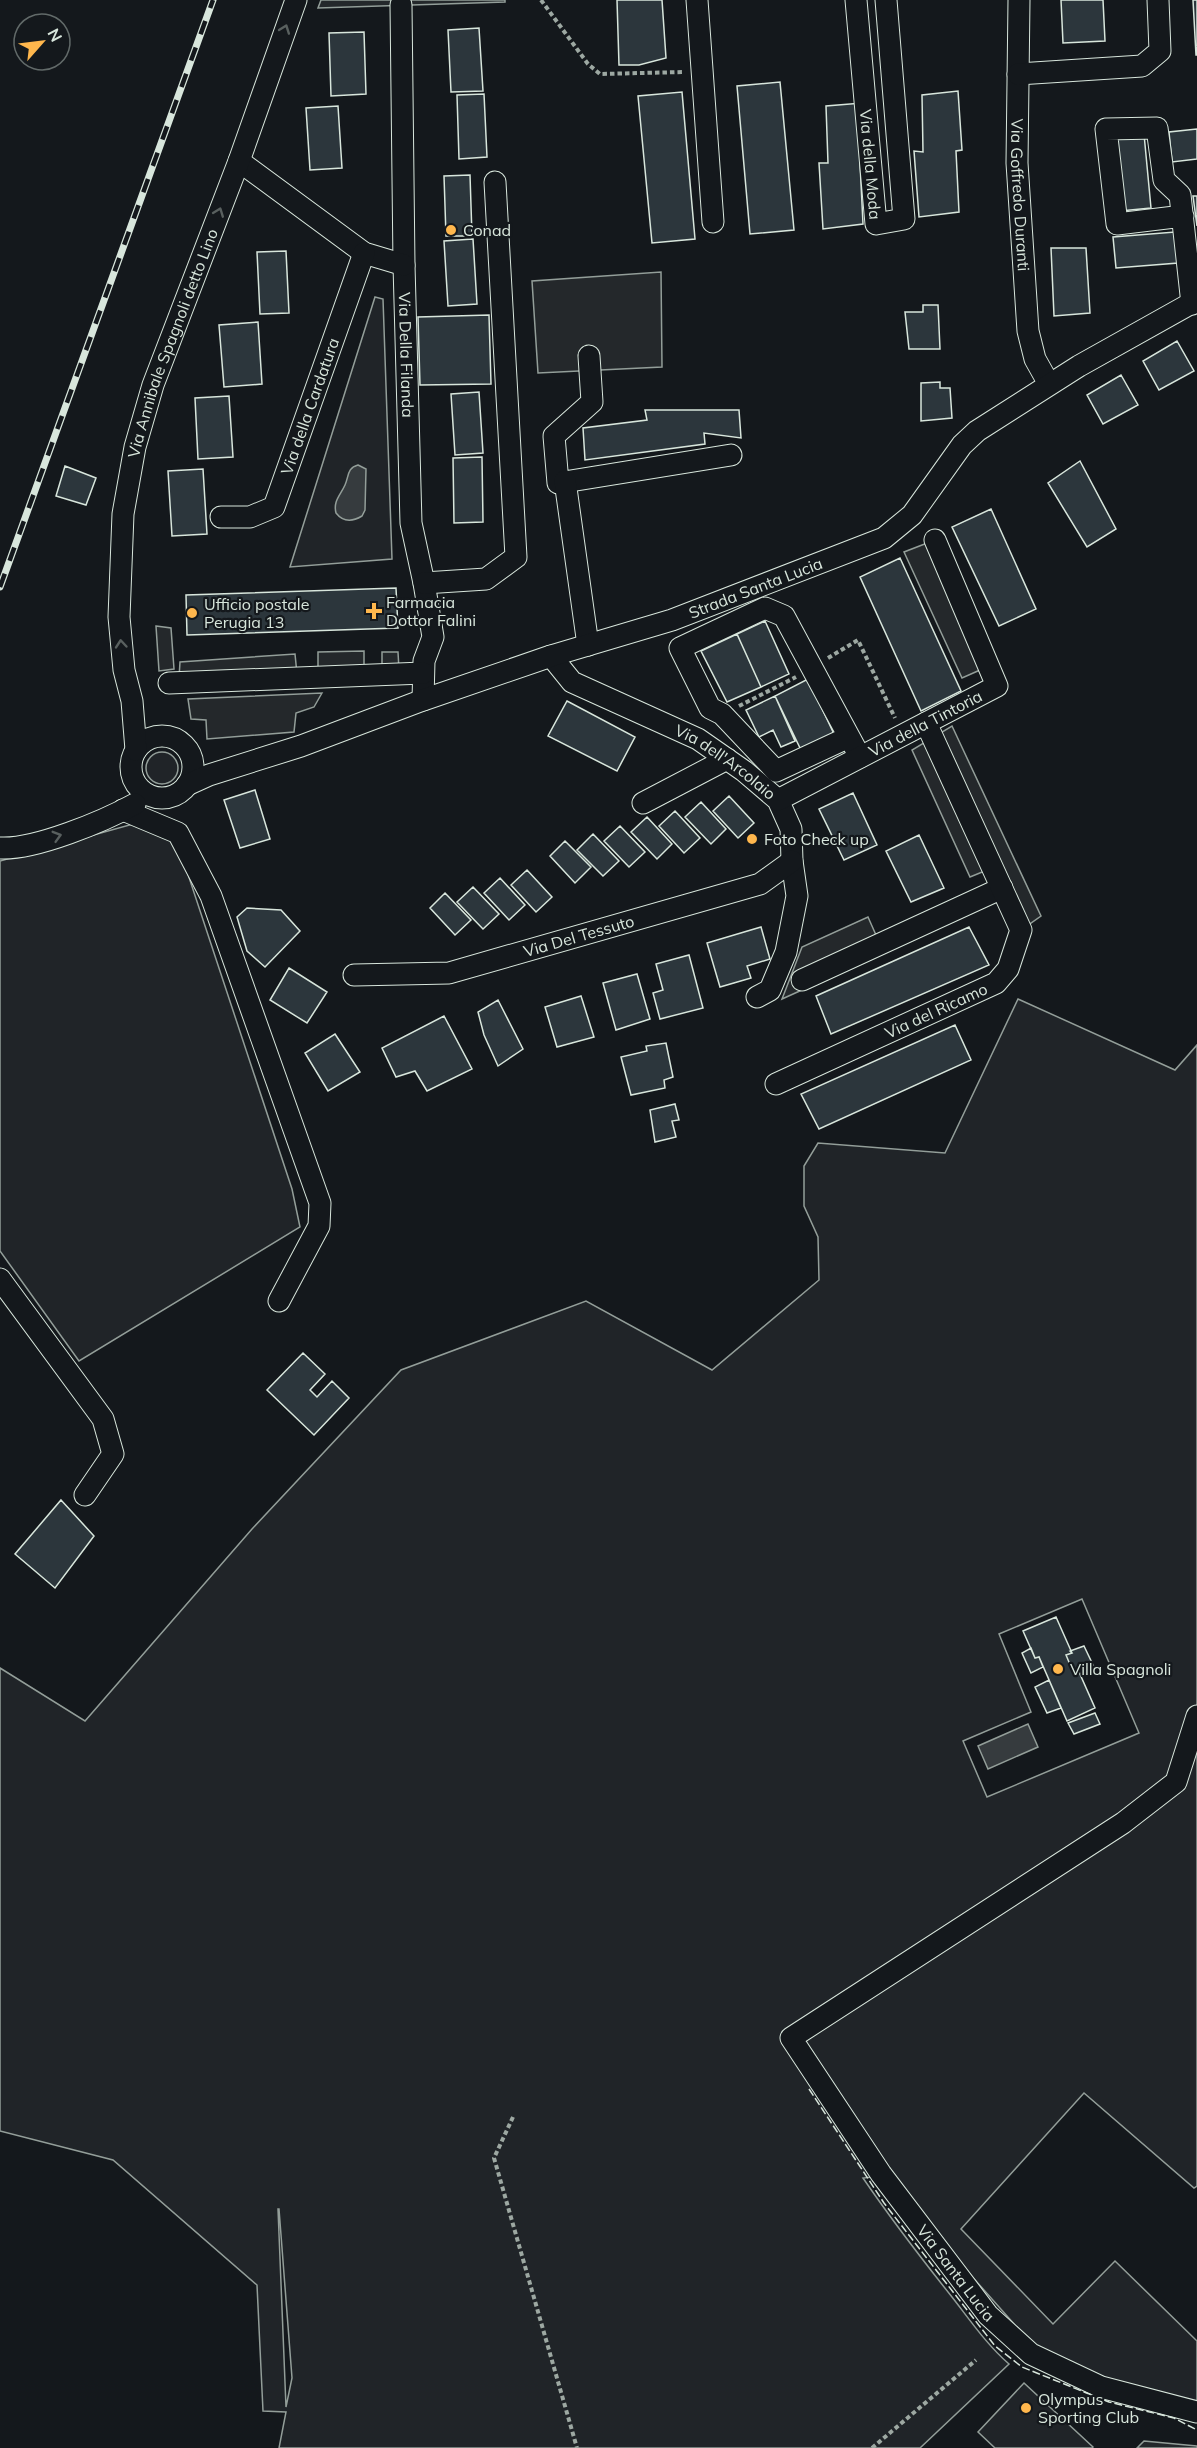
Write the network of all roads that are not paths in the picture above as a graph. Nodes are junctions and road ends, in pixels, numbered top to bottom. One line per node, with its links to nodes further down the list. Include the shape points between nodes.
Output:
1 (296, 0): 9 (street, Via Annibale Spagnoli detto Lino, one-way to 1)
2 (697, 0): 12 (street)
3 (856, 0): 4 (street, Via della Moda, via 876,224 904,219)
4 (886, 0)
5 (1018, 0): 8 (street, Via Goffredo Duranti)
6 (1158, 0): 8 (street, via 1160,51 1142,66)
7 (401, 5): 14 (street, Via Della Filanda)
8 (1018, 74): 17 (street, Via Goffredo Duranti, via 1017,163 1028,331 1035,360)
9 (239, 161): 13 (street); 28 (street, Via Annibale Spagnoli detto Lino, one-way to 9, via 124,670 119,617 123,514 135,447 153,385)
10 (495, 182): 22 (street, via 516,557 486,579)
11 (1181, 206): 11 (street, via 1164,180 1157,128 1106,129 1117,224); 15 (street)
12 (714, 222)
13 (364, 253): 14 (street); 20 (street, Via della Cardatura, via 274,507 250,517)
14 (404, 265): 22 (street, Via Della Filanda, via 411,524)
15 (1194, 302): 17 (street, Strada Santa Lucia)
16 (590, 356): 19 (street, via 592,402 554,436 558,483)
17 (1048, 384): 23 (street, Strada Santa Lucia, via 976,431 912,515 884,538 672,620)
18 (731, 455): 19 (street)
19 (565, 481): 23 (street)
20 (221, 517)
21 (935, 540): 29 (street, Via della Tintoria, via 998,686)
22 (424, 583): 25 (street, Via Della Filanda, via 433,637)
23 (588, 645): 24 (street, Strada Santa Lucia)
24 (551, 656): 27 (street, Strada Santa Lucia); 35 (street, Via dell'Arcolaio, via 572,682 698,739)
25 (423, 673): 26 (street); 27 (street, Via Della Filanda)
26 (169, 683)
27 (423, 700): 36 (street, Strada Santa Lucia)
28 (132, 701): 30 (street, Via Annibale Spagnoli detto Lino, via 145,723); 32 (street, Via Annibale Spagnoli detto Lino)
29 (926, 723): 34 (street, Via della Tintoria); 44 (street, Via del Ricamo)
30 (160, 736): 32 (street); 33 (street, via 177,740)
31 (849, 736): 31 (street, via 784,616 765,608 680,648 711,708 722,714 776,771); 34 (street)
32 (136, 750): 38 (street, via 131,776)
33 (188, 752): 36 (street, Strada Santa Lucia, via 206,760); 37 (street, via 193,769)
34 (860, 757): 39 (street, Via della Tintoria)
35 (727, 759): 39 (street, Via dell'Arcolaio); 40 (street)
36 (247, 764): 37 (street, Strada Santa Lucia)
37 (187, 785): 38 (street, via 182,792 166,799)
38 (149, 796): 41 (street)
39 (778, 800): 43 (street, Via dell'Arcolaio, via 791,829)
40 (643, 803)
41 (123, 810): 42 (street, one-way to 41, via 85,827); 50 (street, via 178,833 211,896 320,1203 319,1226)
42 (0, 848)
43 (792, 861): 45 (street, Via Del Tessuto, via 760,884 449,973); 47 (street, Via dell'Arcolaio, via 798,896 786,952 770,990)
44 (1002, 888): 46 (street); 48 (street, Via del Ricamo, via 1021,930 1008,969 996,983)
45 (354, 975)
46 (802, 980)
47 (757, 997)
48 (776, 1084)
49 (0, 1279): 51 (street, via 103,1419 113,1454)
50 (279, 1301)
51 (85, 1495)
52 (1197, 1716): 53 (street, Via Santa Lucia, via 1176,1782 1123,1823 791,2038 881,2174 1002,2329 1031,2354 1101,2387)
53 (1197, 2412)

